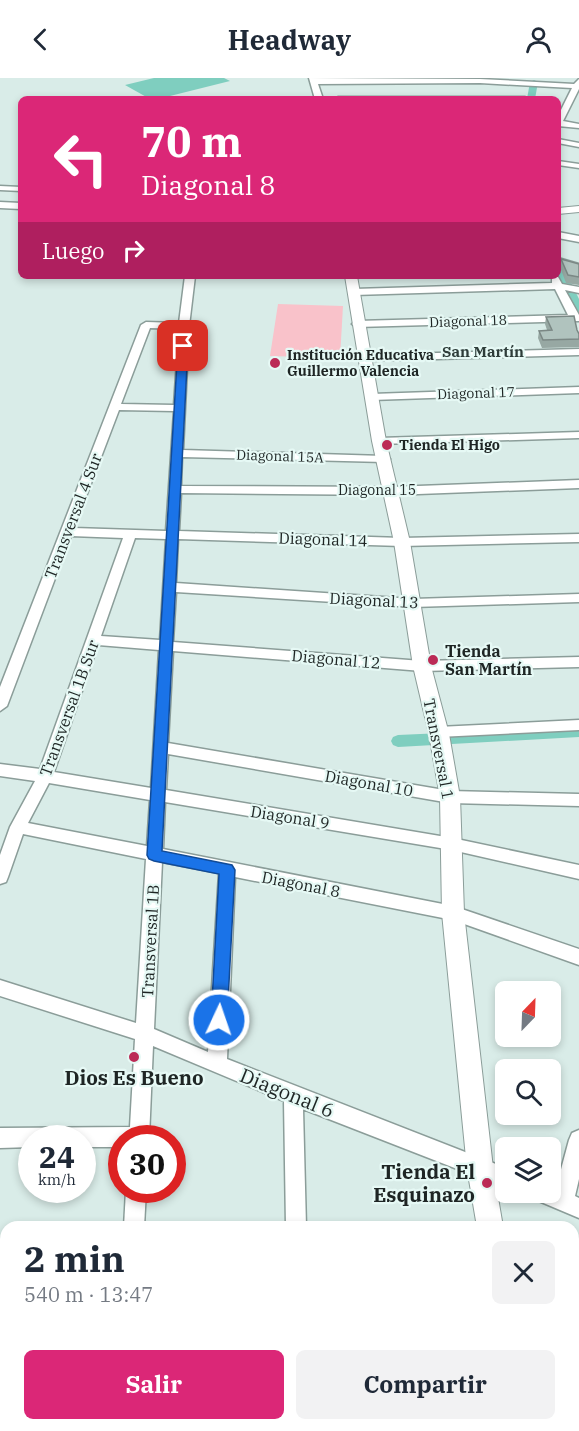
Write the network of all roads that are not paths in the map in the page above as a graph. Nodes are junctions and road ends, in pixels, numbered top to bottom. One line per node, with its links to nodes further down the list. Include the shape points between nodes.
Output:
1 (424, 79): 2 (street); 3 (street); 6 (street)
2 (313, 80): 5 (street)
3 (530, 80): 4 (street); 7 (street)
4 (578, 85): 9 (street)
5 (318, 96)
6 (428, 96)
7 (525, 96)
8 (561, 104): 9 (street)
9 (568, 105): 10 (street); 11 (street)
10 (579, 107)
11 (561, 118)
12 (561, 123): 13 (street)
13 (579, 126)
14 (561, 142): 15 (street)
15 (579, 145)
16 (561, 163): 17 (street)
17 (579, 166)
18 (0, 188): 19 (street)
19 (18, 189)
20 (0, 205): 21 (street)
21 (18, 206)
22 (577, 210): 23 (street)
23 (561, 211)
24 (561, 236): 25 (street)
25 (579, 239)
26 (562, 262): 27 (street)
27 (579, 267)
28 (190, 279): 34 (street, Transversal 1B)
29 (352, 279): 31 (street, Transversal 1)
30 (568, 288): 31 (street); 32 (street)
31 (354, 292): 33 (street, Transversal 1)
32 (577, 318): 33 (street, Diagonal 18)
33 (357, 324): 36 (street, Transversal 1)
34 (184, 326): 39 (street, Transversal 4 Sur, via 146,325); 40 (street, Transversal 1B)
35 (579, 352): 36 (street)
36 (364, 358): 38 (street, Transversal 1)
37 (579, 390): 38 (street, Diagonal 17)
38 (372, 397): 42 (street, Transversal 1)
39 (116, 407): 40 (street); 48 (street, Transversal 4 Sur)
40 (180, 408): 43 (street, Transversal 1B)
41 (579, 435): 42 (street)
42 (380, 441): 44 (street, Transversal 1)
43 (177, 453): 44 (street, Diagonal 15A); 46 (street, Transversal 1B)
44 (384, 459): 47 (street, Transversal 1)
45 (579, 484): 47 (street, Diagonal 15)
46 (175, 489): 47 (street, Diagonal 15); 50 (street, Transversal 1B)
47 (392, 491): 52 (street, Transversal 1)
48 (67, 532): 49 (street, Diagonal 14); 60 (street, Transversal 4 Sur)
49 (130, 535): 50 (street, Diagonal 14); 56 (street, Transversal 1B Sur)
50 (172, 535): 52 (street, Diagonal 14); 53 (street, Transversal 1B)
51 (579, 538): 52 (street, Diagonal 14)
52 (402, 542): 55 (street, Transversal 1)
53 (170, 587): 55 (street, Diagonal 13); 57 (street, Transversal 1B)
54 (579, 598): 55 (street, Diagonal 13)
55 (413, 603): 59 (street, Transversal 1)
56 (94, 640): 57 (street, Diagonal 12); 65 (street, Transversal 1B Sur)
57 (166, 644): 59 (street, Diagonal 12); 63 (street, Transversal 1B)
58 (579, 663): 59 (street, Diagonal 12)
59 (422, 666): 62 (street, Transversal 1)
60 (0, 706)
61 (579, 725): 62 (street)
62 (440, 738): 67 (street, Transversal 1)
63 (161, 747): 66 (street, Transversal 1B); 67 (street, Diagonal 10)
64 (0, 770): 65 (street, Diagonal 9)
65 (45, 776): 66 (street, Diagonal 9); 69 (street, Transversal 1B Sur)
66 (158, 795): 70 (street, Diagonal 9); 71 (street, Transversal 1B)
67 (450, 797): 68 (street, Diagonal 10); 70 (street, Transversal 1)
68 (579, 800)
69 (18, 827): 71 (street, Diagonal 8); 74 (street, Transversal 1B Sur)
70 (452, 844): 73 (street, Diagonal 9); 75 (street, Transversal 1)
71 (154, 855): 72 (street, Diagonal 8); 78 (street, Transversal 1B)
72 (227, 870): 75 (street, Diagonal 8); 79 (street)
73 (579, 872)
74 (0, 877)
75 (453, 913): 76 (street, Diagonal 8); 85 (street, Transversal 1)
76 (579, 957)
77 (0, 988): 78 (street, Diagonal 6)
78 (145, 1034): 79 (street, Diagonal 6); 81 (street, Transversal 1B)
79 (217, 1064): 80 (street, Diagonal 6)
80 (293, 1096): 85 (street, Diagonal 6); 90 (street)
81 (140, 1125)
82 (0, 1138): 83 (street)
83 (108, 1138)
84 (579, 1140): 88 (street)
85 (480, 1168): 86 (street, Diagonal 6); 91 (street, Transversal 1)
86 (495, 1174)
87 (135, 1203): 89 (street)
88 (571, 1205)
89 (134, 1221)
90 (296, 1221)
91 (489, 1221)

